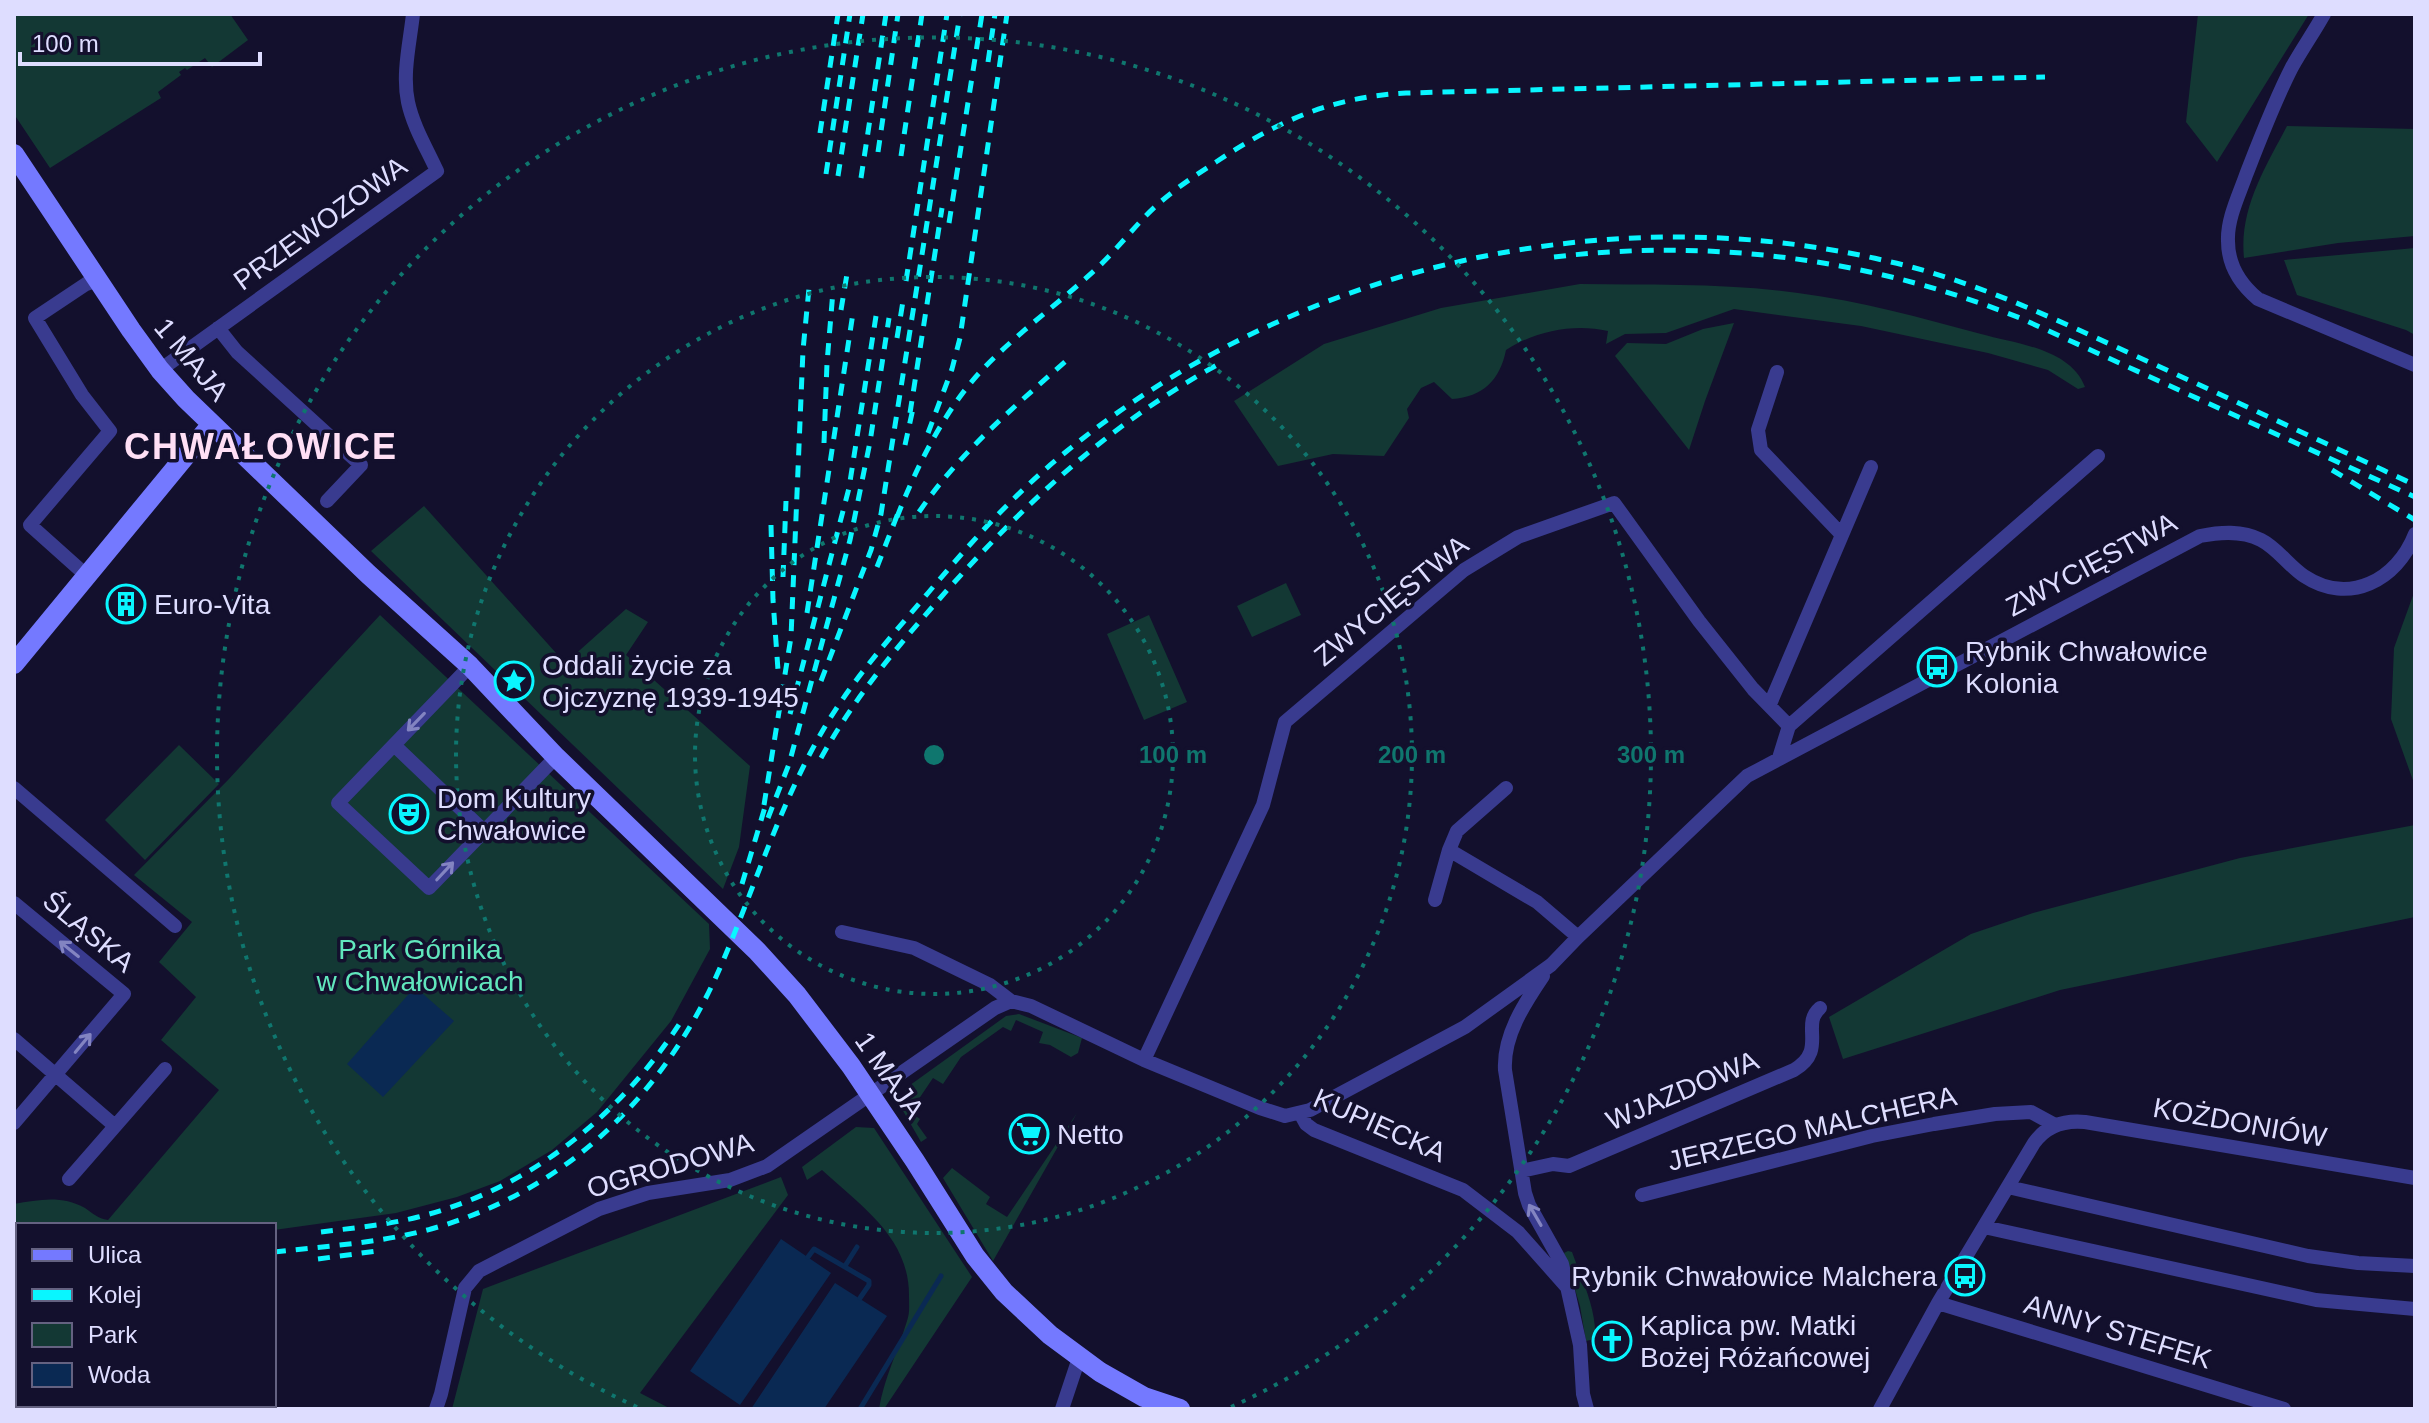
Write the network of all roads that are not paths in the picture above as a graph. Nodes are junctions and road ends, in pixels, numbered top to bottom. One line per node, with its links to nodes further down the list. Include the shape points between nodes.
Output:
1 (413, 14): 5 (street, PRZEWOZOWA, via 408,100 437,171)
2 (2324, 14): 6 (street, via 2292,67 2256,151 2231,221 2229,252 2236,275 2258,299)
3 (14, 154): 4 (main road, 1 MAJA)
4 (98, 280): 7 (main road, 1 MAJA); 15 (street, via 35,318 110,431 30,525)
5 (218, 328): 7 (street, PRZEWOZOWA); 12 (street, via 237,352 361,465)
6 (2415, 365)
7 (160, 370): 9 (main road, 1 MAJA)
8 (1777, 372): 14 (street, via 1758,430 1761,450)
9 (211, 425): 15 (main road); 17 (main road, 1 MAJA)
10 (2098, 456): 19 (street, ZWYCIĘSTWA)
11 (1871, 467): 14 (street)
12 (327, 501)
13 (2415, 534): 22 (street, ZWYCIĘSTWA, via 2387,575 2347,589 2308,579 2251,536 2200,536)
14 (1842, 535): 18 (street)
15 (87, 576): 16 (main road)
16 (14, 664)
17 (470, 666): 20 (street, one-way to 20); 21 (main road, 1 MAJA)
18 (1770, 704): 19 (street, ZWYCIĘSTWA); 36 (street, ZWYCIĘSTWA, via 1699,621 1614,503 1518,537 1464,570 1285,722 1263,805)
19 (1789, 726): 22 (street)
20 (394, 745): 25 (street); 25 (street, one-way to 25, via 338,803 429,888)
21 (556, 757): 25 (street); 39 (main road, 1 MAJA, via 757,951 807,1007)
22 (1779, 758): 31 (street, ZWYCIĘSTWA, via 1747,776)
23 (14, 788): 29 (street)
24 (1506, 788): 26 (street, via 1457,831)
25 (483, 830)
26 (1449, 850): 27 (street); 31 (street, via 1537,902)
27 (1435, 900)
28 (14, 903): 38 (street, ŚLĄSKA, one-way to 28, via 124,994)
29 (175, 926)
30 (842, 932): 33 (street, KUPIECKA, via 914,948)
31 (1578, 937): 32 (street, ZWYCIĘSTWA)
32 (1551, 965): 40 (street, ZWYCIĘSTWA, via 1465,1027); 44 (street, via 1506,1050)
33 (1011, 1001): 36 (street, KUPIECKA); 39 (street)
34 (1820, 1008): 44 (street, WJAZDOWA, via 1813,1017 1811,1054 1798,1068 1569,1166)
35 (14, 1039): 38 (street)
36 (1144, 1060): 40 (street, KUPIECKA, via 1277,1114)
37 (165, 1069): 43 (street)
38 (56, 1076): 41 (street, ŚLĄSKA); 43 (street)
39 (871, 1096): 54 (main road, 1 MAJA, via 975,1256 1025,1313); 56 (street, OGRODOWA, via 767,1166 730,1180 648,1193 599,1209 479,1271 465,1288)
40 (1300, 1113): 51 (street, KUPIECKA, via 1314,1130 1463,1190 1518,1232)
41 (14, 1123)
42 (2055, 1125): 45 (street, KOŻDONIÓW, via 2085,1122); 47 (street, via 2039,1137); 48 (street, JERZEGO MALCHERA, via 2031,1112 1949,1121)
43 (115, 1126): 46 (street)
44 (1521, 1171): 51 (street, one-way to 44, via 1557,1253 1529,1205)
45 (2415, 1178)
46 (69, 1179)
47 (2008, 1187): 49 (street); 50 (street, via 2308,1256)
48 (1642, 1195)
49 (1984, 1227): 52 (street); 53 (street, via 2316,1300)
50 (2415, 1266)
51 (1566, 1286): 55 (street, via 1580,1345)
52 (1938, 1303): 59 (street); 60 (street, ANNY STEFEK)
53 (2415, 1309)
54 (1079, 1358): 57 (street); 58 (main road, 1 MAJA, via 1144,1397)
55 (1584, 1404)
56 (436, 1409)
57 (1062, 1409)
58 (1180, 1409)
59 (1880, 1409)
60 (2284, 1409)

